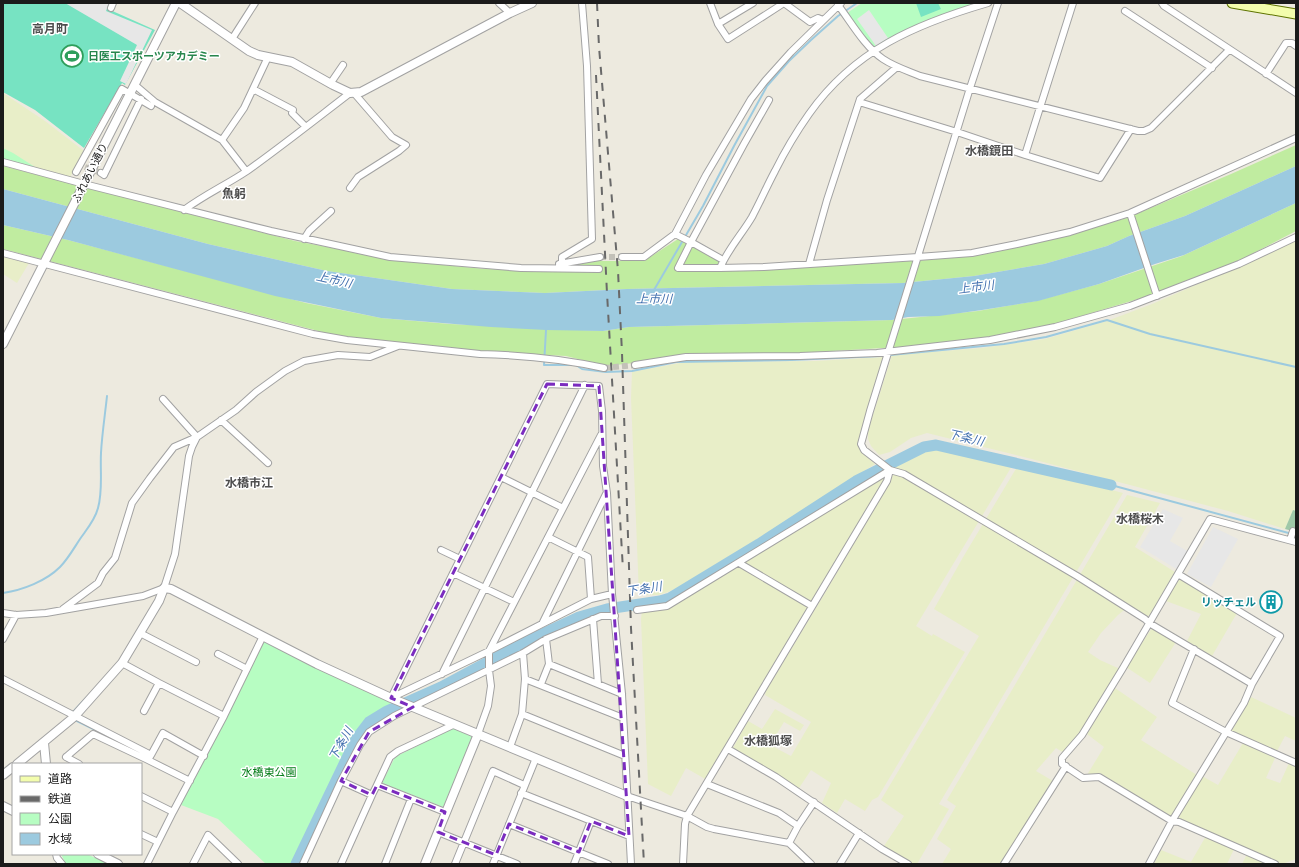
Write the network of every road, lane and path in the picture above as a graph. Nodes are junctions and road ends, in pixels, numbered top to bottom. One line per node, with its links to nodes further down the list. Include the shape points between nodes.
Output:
1 (176, 3): 30 (street, ふれあい通り)
2 (180, 3): 20 (street)
3 (255, 3): 20 (street)
4 (499, 3): 16 (street)
5 (532, 3): 16 (street)
6 (582, 3): 66 (street, via 587,66 592,239 562,257)
7 (710, 3): 19 (street)
8 (753, 3): 19 (street)
9 (988, 3): 23 (street, via 938,18)
10 (998, 3): 31 (street)
11 (1073, 3): 40 (street)
12 (1162, 3): 22 (street)
13 (1232, 3): 17 (main road)
14 (839, 4): 18 (street); 23 (street)
15 (1125, 11): 27 (street)
16 (510, 13): 34 (street, via 361,92)
17 (1296, 14)
18 (823, 20): 19 (street, via 818,18 810,22 784,3 728,39); 56 (street, via 765,80 751,99)
19 (718, 24)
20 (232, 39): 24 (street, via 249,51)
21 (1296, 46): 28 (street, via 1286,43)
22 (1229, 50): 27 (street); 28 (street)
23 (873, 51): 26 (street); 64 (street, via 834,84 810,113 752,217)
24 (268, 57): 29 (street, via 292,62); 32 (street)
25 (343, 64): 29 (street)
26 (897, 67): 31 (street, via 920,76); 38 (street)
27 (1212, 68): 42 (street, via 1151,128 1144,131)
28 (1266, 74): 35 (street)
29 (330, 84): 34 (street)
30 (135, 85): 33 (street, ふれあい通り); 45 (street, via 155,102)
31 (970, 88): 40 (street); 43 (street)
32 (253, 89): 41 (street, via 293,110 292,113); 45 (street, via 244,108)
33 (131, 93): 36 (street); 49 (street, via 122,89 82,166); 51 (street, ふれあい通り)
34 (352, 93): 41 (street); 52 (street, via 392,137 406,145 358,177)
35 (1296, 93)
36 (141, 99): 39 (street); 50 (street, via 104,175)
37 (769, 100): 59 (street)
38 (859, 102): 43 (street); 67 (street)
39 (151, 106)
40 (1041, 107): 42 (street); 46 (street)
41 (306, 127): 48 (street)
42 (1132, 129): 46 (street, via 1100,178)
43 (957, 132): 46 (street); 63 (street)
44 (1296, 138): 55 (street)
45 (222, 140): 48 (street)
46 (1025, 155)
47 (3, 162): 51 (street)
48 (246, 171): 53 (street)
49 (76, 172)
50 (101, 174)
51 (83, 186): 53 (street); 65 (street, ふれあい通り)
52 (350, 188)
53 (184, 210): 58 (street)
54 (330, 211): 58 (street)
55 (1130, 213): 63 (street, via 1070,232 1017,244 972,253); 71 (street)
56 (675, 234): 59 (street); 61 (street, via 644,257)
57 (1296, 237): 71 (street, via 1239,264)
58 (304, 239): 68 (street, via 390,258)
59 (691, 242): 64 (street); 69 (street, via 678,268)
60 (3, 253): 65 (street)
61 (622, 257)
62 (600, 258): 66 (street)
63 (918, 259): 67 (street); 74 (street)
64 (724, 260): 69 (street)
65 (45, 262): 72 (street, ふれあい通り); 73 (street, via 313,334)
66 (562, 263): 68 (street)
67 (809, 264): 69 (street)
68 (548, 268): 70 (street)
69 (720, 268)
70 (599, 269)
71 (1157, 296): 74 (street, via 1068,323 990,340)
72 (3, 344)
73 (400, 345): 76 (street, via 576,362); 79 (street, via 370,357 338,355 304,361 285,371)
74 (889, 351): 75 (street, via 800,356 686,357); 83 (street, via 861,444 864,450)
75 (635, 366)
76 (604, 368)
77 (584, 385): 80 (street, via 599,386); 84 (street, via 547,384); 85 (street)
78 (163, 399): 81 (street)
79 (221, 420): 81 (street); 82 (street)
80 (602, 434): 86 (street); 87 (street)
81 (197, 437): 97 (street, via 189,456 175,554); 103 (street, via 174,447 132,504 116,558 102,573 98,583)
82 (268, 462)
83 (890, 470): 94 (street); 102 (street, via 887,481); 110 (street, via 904,474 1077,576)
84 (501, 477): 85 (street); 93 (street)
85 (531, 492): 87 (street); 98 (street)
86 (607, 493): 92 (street); 99 (street)
87 (563, 508): 89 (street)
88 (1293, 531): 90 (street)
89 (548, 537): 92 (street); 101 (street)
90 (1293, 541): 96 (street, via 1210,519)
91 (441, 550): 93 (street)
92 (578, 552): 100 (street, via 588,557); 109 (street)
93 (460, 559): 95 (street)
94 (739, 563): 102 (street); 104 (street, via 667,606)
95 (453, 573): 98 (street); 132 (street)
96 (1178, 574): 110 (street); 130 (street, via 1280,636)
97 (164, 588): 103 (street, via 143,596); 111 (street); 112 (street, via 171,589)
98 (484, 588): 101 (street); 124 (street)
99 (612, 596): 100 (street); 106 (street)
100 (591, 599): 109 (street)
101 (514, 602): 116 (street)
102 (812, 606): 144 (street)
103 (61, 610): 107 (street)
104 (637, 610)
105 (3, 613): 107 (street)
106 (614, 613): 108 (street); 131 (street)
107 (16, 615): 113 (street)
108 (593, 619): 114 (street); 129 (street)
109 (543, 622): 116 (street)
110 (1149, 623): 115 (street); 155 (street, via 1082,735 1062,758 1062,764)
111 (140, 634): 119 (street); 120 (street)
112 (263, 636): 123 (street); 132 (street)
113 (3, 639)
114 (546, 639): 118 (street); 121 (street)
115 (1194, 650): 130 (street); 140 (street, via 1172,704)
116 (489, 653): 122 (street); 124 (street)
117 (218, 654): 123 (street)
118 (522, 654): 122 (street); 126 (street)
119 (196, 662)
120 (122, 663): 127 (street); 137 (street)
121 (549, 664): 128 (street); 129 (street)
122 (489, 668): 133 (street); 141 (street, via 491,686 488,706)
123 (247, 669): 136 (street)
124 (442, 674): 132 (street)
125 (3, 679): 137 (street)
126 (525, 679): 128 (street); 135 (street)
127 (159, 683): 134 (street); 136 (street)
128 (541, 684): 138 (street)
129 (598, 684): 131 (street)
130 (1252, 684): 140 (street, via 1244,703)
131 (622, 694): 138 (street)
132 (393, 699): 133 (street)
133 (410, 706): 139 (street); 159 (street, via 369,732)
134 (144, 711)
135 (522, 714): 143 (street); 146 (street)
136 (224, 716): 145 (street)
137 (74, 717): 142 (street); 148 (street)
138 (623, 718): 146 (street)
139 (453, 725): 141 (street); 161 (street, via 390,757)
140 (1226, 732): 154 (street); 175 (street)
141 (478, 734): 143 (street); 172 (street)
142 (44, 742): 150 (street); 151 (street)
143 (510, 747): 149 (street)
144 (728, 749): 160 (street); 168 (street, via 776,776)
145 (204, 756): 148 (street, via 163,733); 158 (street)
146 (625, 756): 166 (street)
147 (66, 757): 148 (street, via 93,734); 152 (street); 153 (street)
148 (149, 758): 158 (street)
149 (536, 758): 162 (street); 166 (street)
150 (18, 763)
151 (46, 763)
152 (66, 763)
153 (77, 763)
154 (1296, 764)
155 (1066, 766): 175 (street, via 1083,778 1099,777); 208 (street)
156 (12, 768): 157 (street)
157 (3, 775)
158 (190, 781): 171 (street)
159 (341, 781): 164 (street); 194 (street)
160 (707, 784): 173 (street); 177 (street, via 779,813)
161 (377, 785): 164 (street); 167 (street)
162 (524, 785): 163 (street); 183 (street, via 493,771)
163 (521, 793): 174 (street); 176 (street)
164 (372, 795): 195 (street)
165 (142, 796): 171 (street)
166 (627, 796): 173 (street); 181 (street)
167 (411, 799): 172 (street); 196 (street)
168 (814, 802): 177 (street); 179 (street)
169 (3, 806): 170 (street)
170 (12, 810)
171 (173, 812): 182 (street)
172 (445, 812): 178 (street)
173 (687, 816): 184 (street, via 714,829); 204 (street)
174 (591, 821): 181 (street); 185 (street)
175 (1172, 821): 209 (street); 210 (street)
176 (509, 824): 185 (street); 188 (street)
177 (798, 826): 184 (street)
178 (438, 832): 183 (street); 197 (street)
179 (859, 832): 206 (street); 207 (street)
180 (142, 834): 182 (street)
181 (629, 836): 203 (street)
182 (158, 842): 191 (street)
183 (464, 842): 188 (street); 198 (street)
184 (789, 843): 205 (street)
185 (579, 852): 201 (street); 202 (street)
186 (56, 855): 189 (street)
187 (100, 855): 190 (street)
188 (496, 855): 199 (street); 200 (street)
189 (62, 864)
190 (118, 864)
191 (147, 864)
192 (193, 864): 193 (street, via 208,835)
193 (238, 864)
194 (303, 864)
195 (341, 864)
196 (384, 864)
197 (425, 864)
198 (455, 864)
199 (493, 864)
200 (517, 864)
201 (574, 864)
202 (608, 864)
203 (631, 864)
204 (683, 864)
205 (811, 864)
206 (840, 864)
207 (908, 864)
208 (1004, 864)
209 (1149, 864)
210 (1275, 864)

